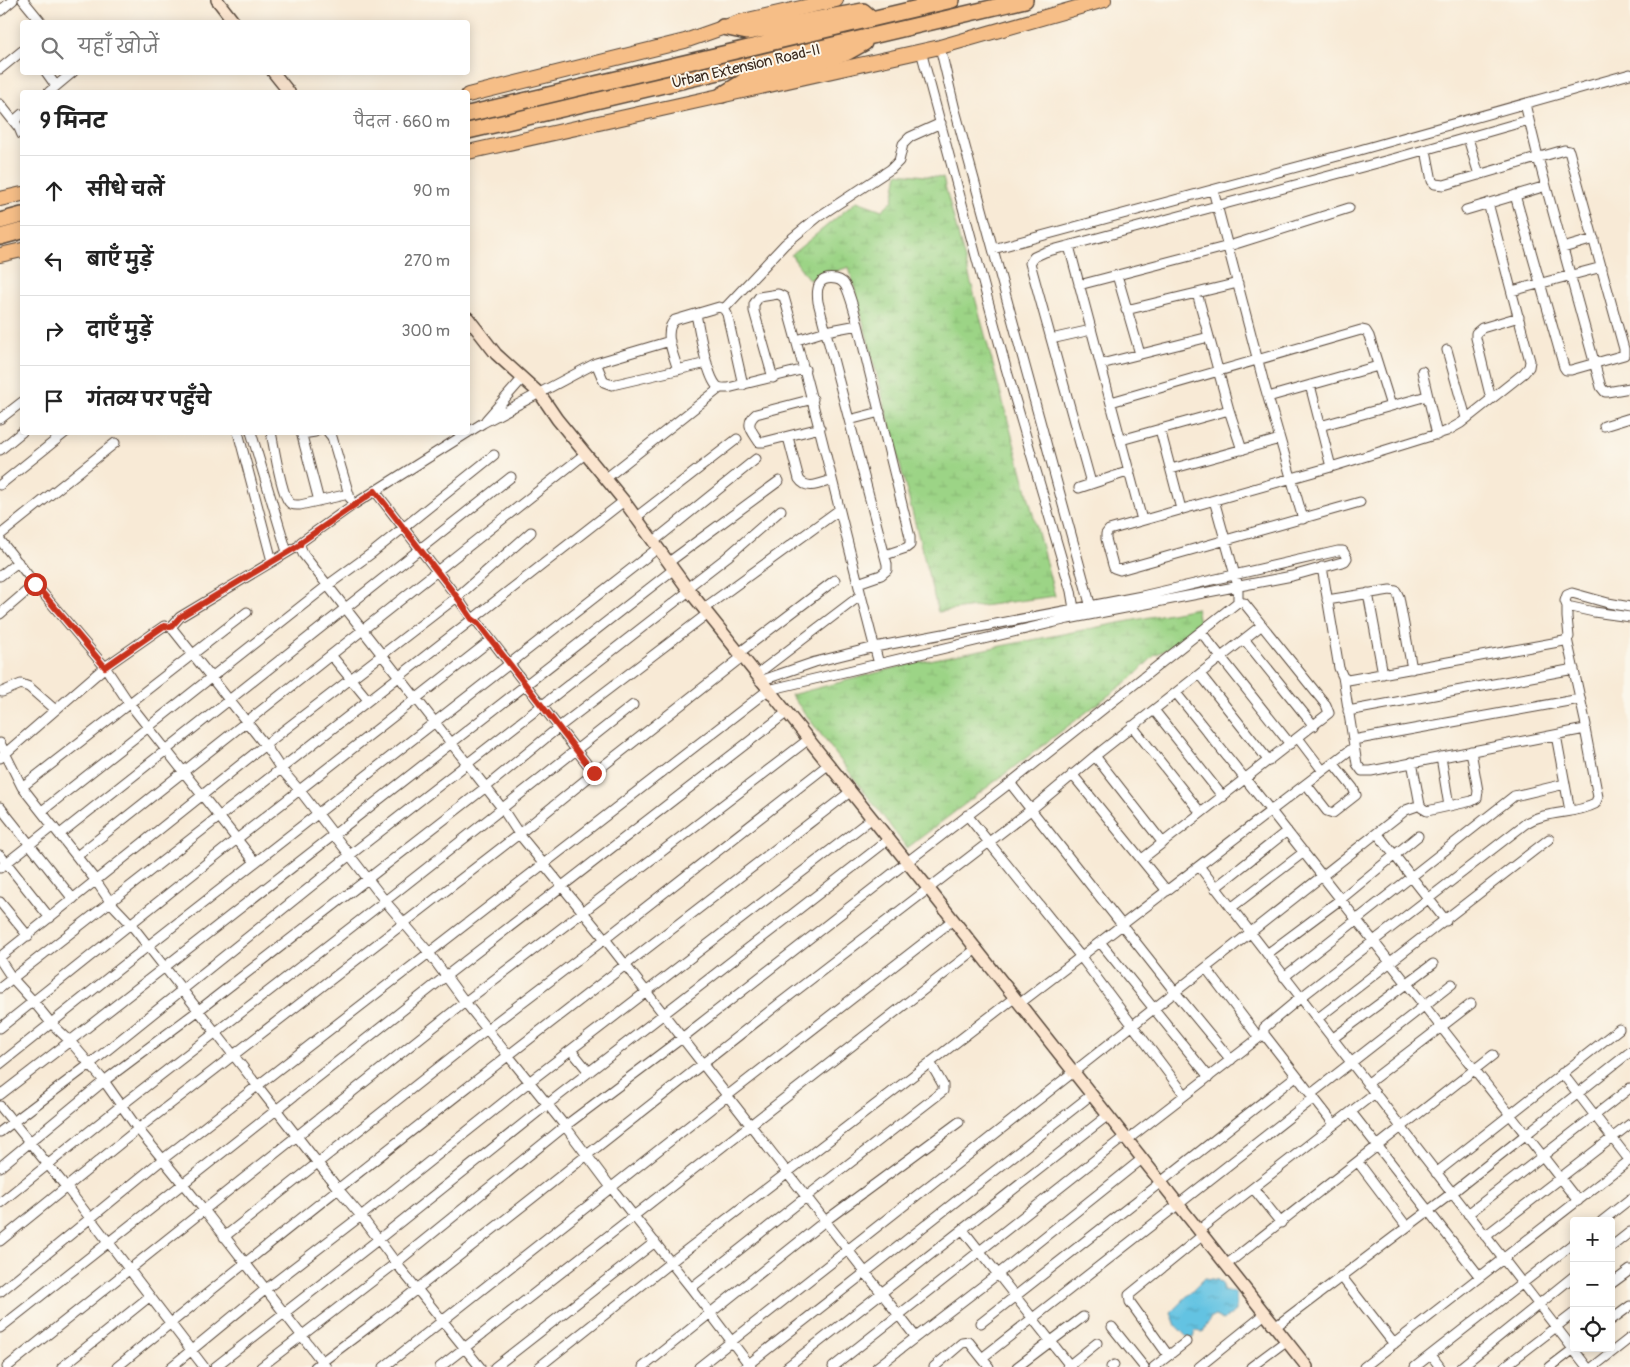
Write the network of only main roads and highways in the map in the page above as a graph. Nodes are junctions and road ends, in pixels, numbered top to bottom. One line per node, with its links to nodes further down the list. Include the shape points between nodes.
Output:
1 (836, 0): 6 (main road)
2 (952, 0): 5 (highway, Urban Extension Road-II)
3 (1025, 0): 7 (highway, Urban Extension Road-II)
4 (1104, 0): 9 (main road, via 940,47)
5 (872, 19): 6 (highway, via 863,11 747,32); 10 (highway, Urban Extension Road-II)
6 (723, 28): 8 (main road, via 685,41)
7 (879, 35): 9 (highway, via 846,54 748,79); 11 (highway, Urban Extension Road-II)
8 (470, 95)
9 (722, 95): 12 (main road)
10 (470, 114)
11 (470, 131)
12 (470, 152)
13 (20, 194): 14 (main road)
14 (0, 199)
15 (20, 216): 16 (highway)
16 (0, 221)
17 (20, 232): 18 (highway)
18 (0, 237)
19 (20, 250): 20 (main road)
20 (0, 255)

